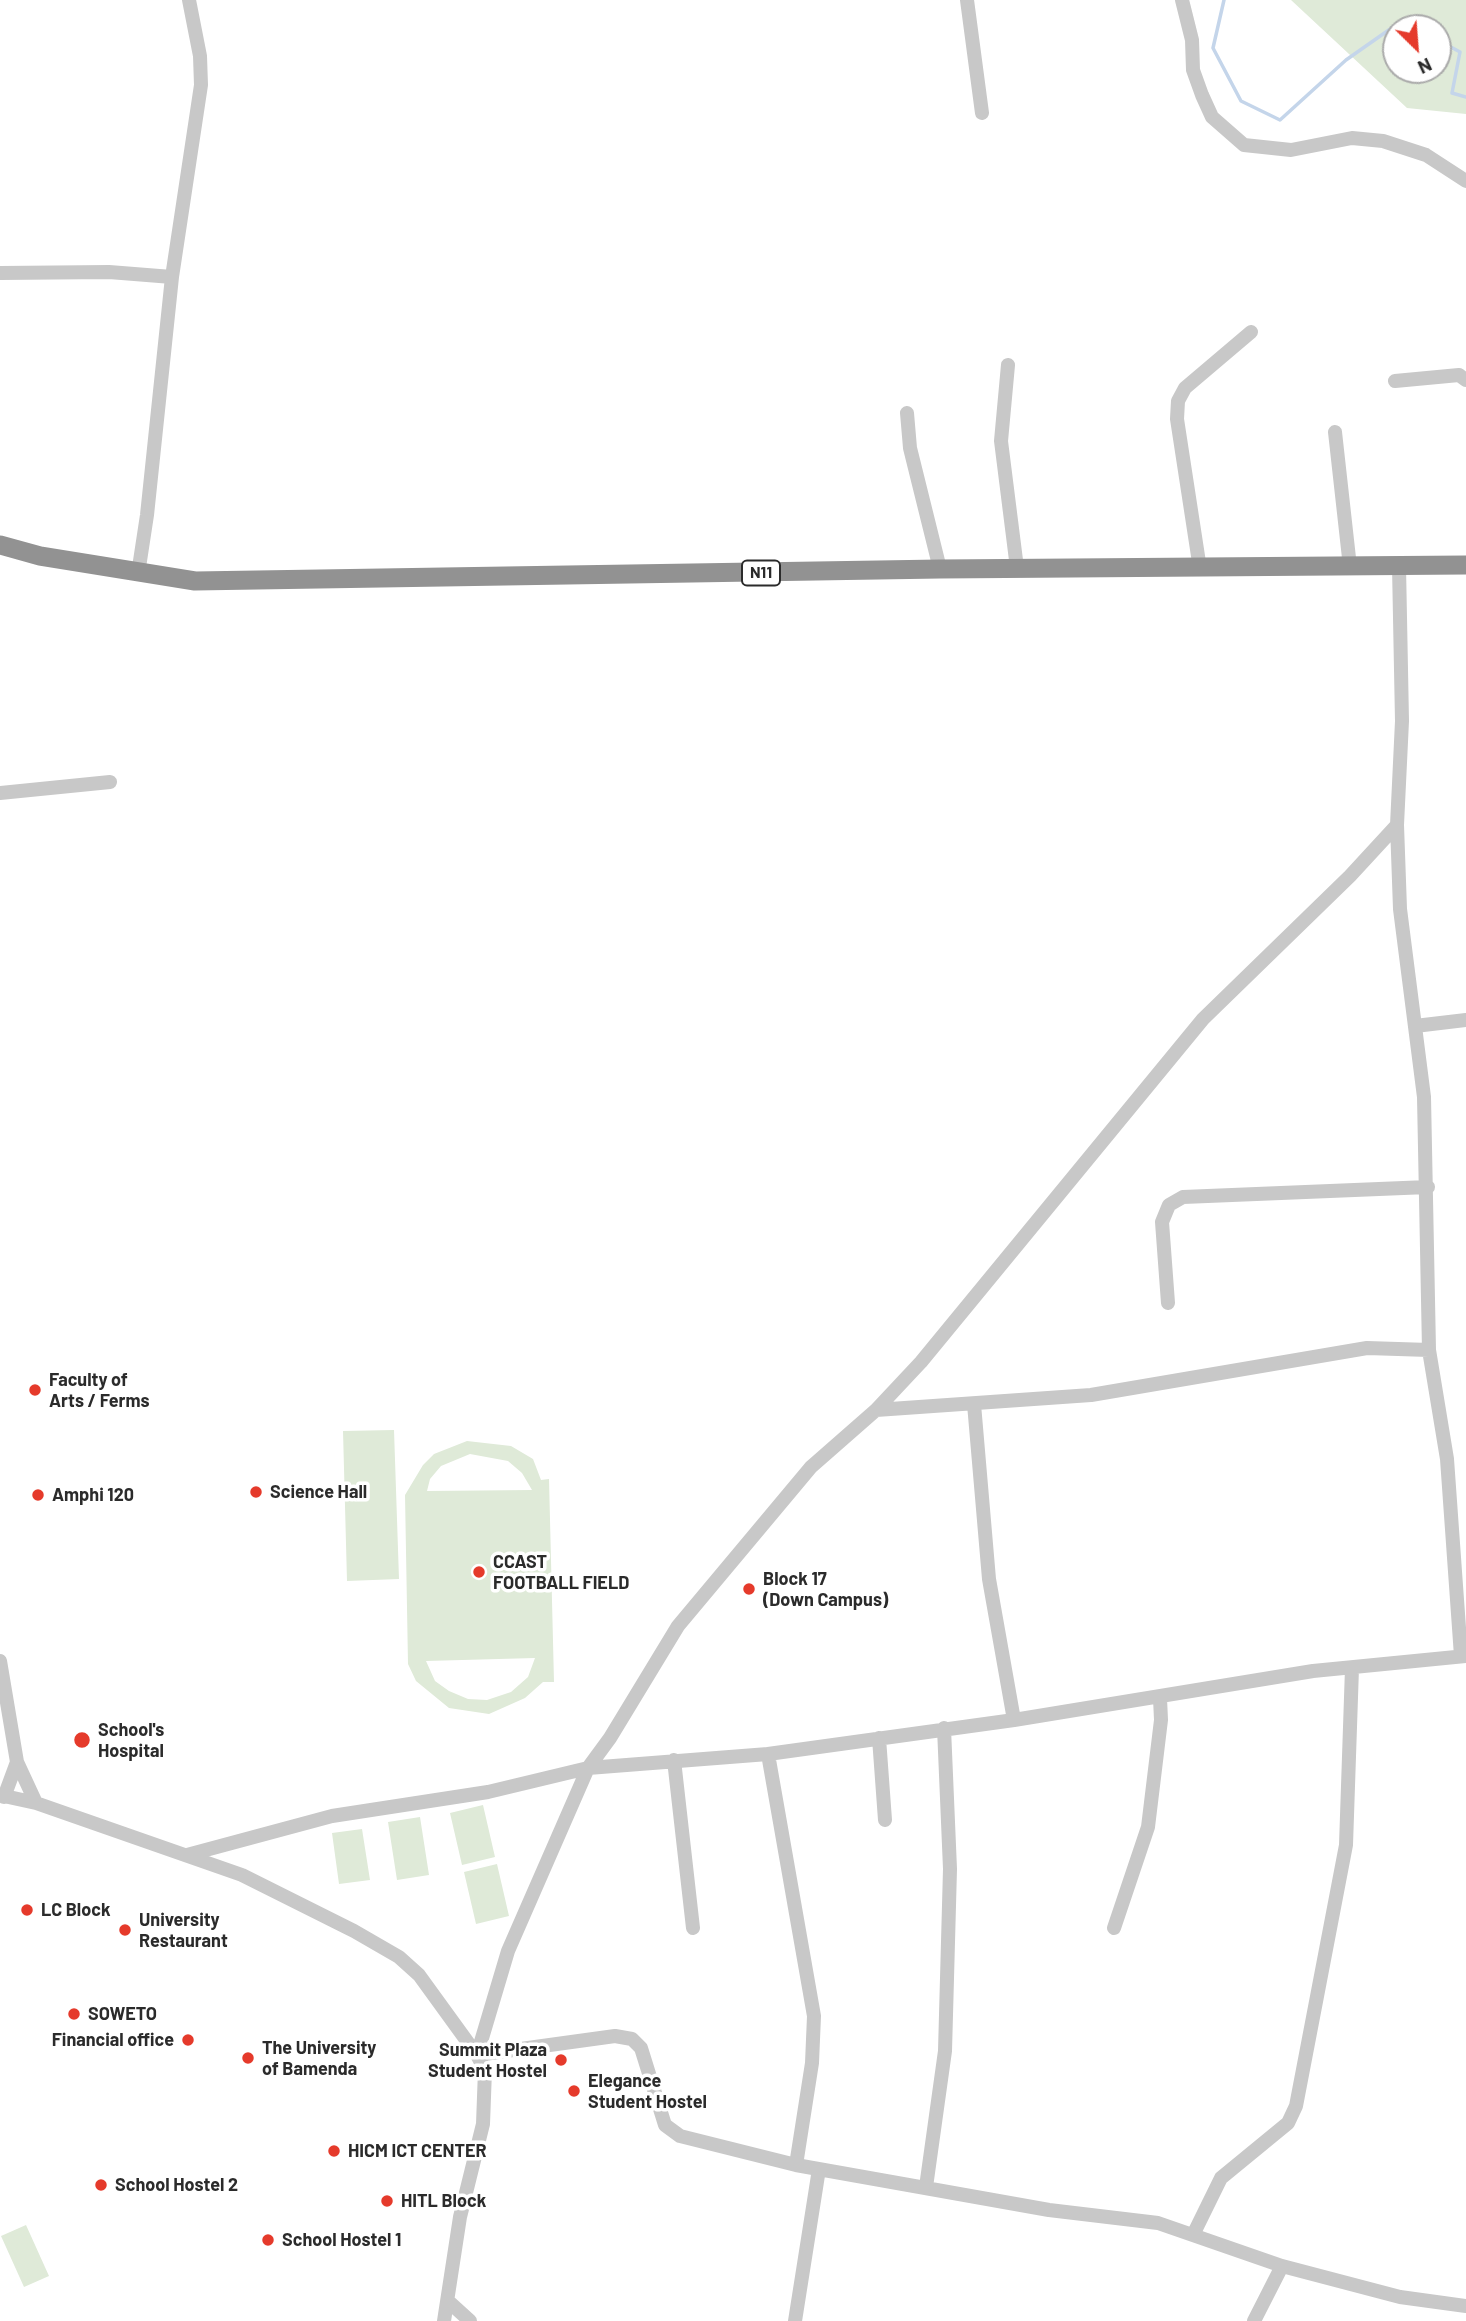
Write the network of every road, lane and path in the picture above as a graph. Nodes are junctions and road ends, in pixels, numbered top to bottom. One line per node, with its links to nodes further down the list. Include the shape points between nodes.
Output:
1 (189, 0): 7 (street, via 201,85)
2 (967, 0): 4 (street)
3 (1182, 0): 5 (street, via 1202,95 1212,117 1244,145 1291,150 1352,138 1383,141 1426,155)
4 (982, 113)
5 (1466, 181)
6 (0, 273): 7 (street, via 109,272)
7 (172, 277): 23 (street)
8 (1251, 332): 22 (street, via 1185,388 1178,401)
9 (1008, 365): 20 (street, via 1001,441)
10 (1466, 380): 11 (street, via 1459,375)
11 (1395, 382)
12 (907, 413): 21 (street, via 910,448)
13 (1335, 432): 19 (street)
14 (0, 536): 16 (highway, N11)
15 (0, 545): 16 (highway, N11)
16 (58, 557): 23 (highway, N11)
17 (1466, 565): 18 (highway, N11)
18 (1399, 566): 19 (highway, N11); 26 (street, via 1402,721)
19 (1350, 567): 22 (highway, N11)
20 (1017, 568): 21 (highway, N11); 22 (highway, N11)
21 (940, 569): 23 (highway, N11, via 195,581)
22 (1200, 569)
23 (138, 574)
24 (110, 782): 25 (street)
25 (0, 793)
26 (1397, 825): 28 (street, via 1400,909); 33 (street, via 1203,1019 921,1362)
27 (1466, 1020): 28 (street)
28 (1415, 1026): 29 (street)
29 (1428, 1187): 30 (street, via 1183,1197 1169,1205 1162,1222); 31 (street, via 1425,1272)
30 (1168, 1303)
31 (1429, 1350): 32 (street, via 1355,1350 1091,1395); 34 (street, via 1447,1459)
32 (974, 1404): 33 (street); 38 (street, via 989,1579)
33 (876, 1410): 44 (street, via 811,1467 678,1626)
34 (1464, 1656): 36 (street)
35 (0, 1661): 43 (street)
36 (1352, 1668): 37 (street); 55 (street, via 1346,1845 1296,2106 1288,2123 1221,2178)
37 (1160, 1698): 38 (street); 50 (street, via 1148,1827)
38 (1014, 1720): 39 (street)
39 (944, 1728): 40 (street); 54 (street, via 950,1869 946,2051)
40 (879, 1738): 41 (street); 47 (street)
41 (768, 1754): 42 (street); 52 (street, via 814,2016 813,2054)
42 (674, 1760): 44 (street); 49 (street)
43 (17, 1762): 45 (street); 46 (street)
44 (588, 1768): 48 (street, via 488,1792 332,1816); 51 (street, via 508,1951)
45 (2, 1796): 46 (street)
46 (36, 1803): 48 (street)
47 (885, 1820)
48 (187, 1855): 51 (street, via 242,1875 399,1956 419,1975)
49 (693, 1928)
50 (1114, 1928)
51 (477, 2054): 52 (street, via 615,2036 632,2039 641,2048 666,2124 680,2136); 57 (street, via 485,2070 483,2124 460,2217)
52 (796, 2165): 53 (street)
53 (819, 2169): 54 (street); 61 (street)
54 (926, 2187): 55 (street, via 1049,2210 1158,2223)
55 (1193, 2235): 56 (street)
56 (1282, 2266): 58 (street, via 1400,2297); 62 (street)
57 (448, 2301): 59 (street); 60 (street)
58 (1466, 2306)
59 (444, 2321)
60 (470, 2321)
61 (795, 2321)
62 (1254, 2321)

